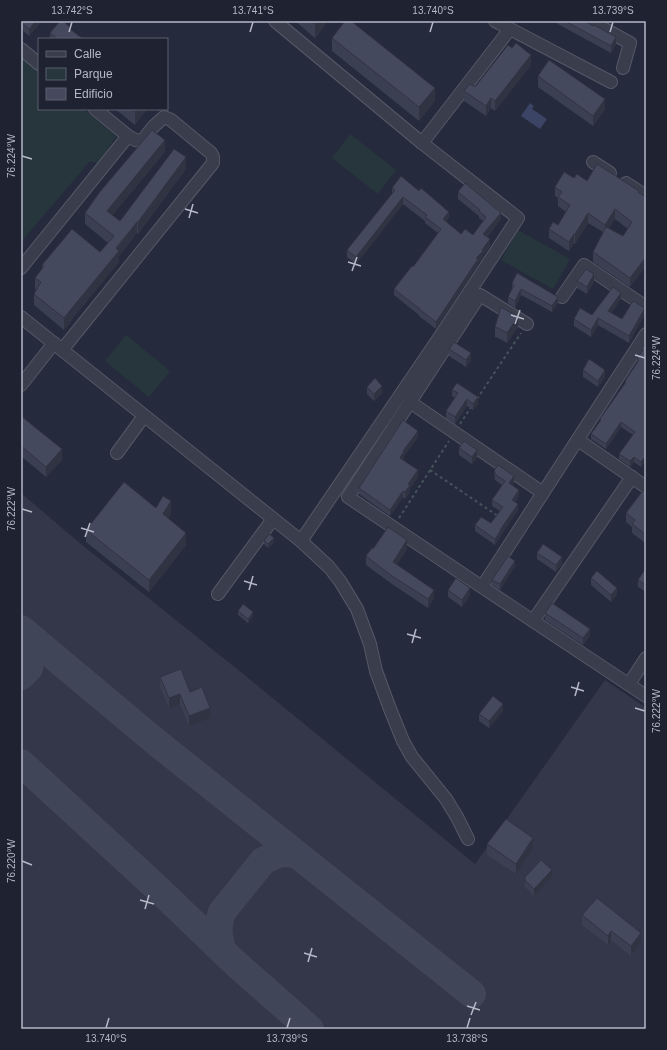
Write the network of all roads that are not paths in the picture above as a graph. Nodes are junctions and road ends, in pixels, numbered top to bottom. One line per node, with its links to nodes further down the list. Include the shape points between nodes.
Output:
1 (275, 21): 11 (street)
2 (495, 21): 4 (street)
3 (590, 21): 7 (street, via 630,43)
4 (510, 29): 8 (street); 11 (street)
5 (21, 49): 6 (street)
6 (38, 63)
7 (623, 68)
8 (611, 82)
9 (95, 110): 10 (street)
10 (128, 136): 14 (street); 20 (street, via 142,141 164,117 211,153 213,163)
11 (422, 143): 30 (street, via 518,218)
12 (593, 162): 13 (street)
13 (646, 196)
14 (21, 268)
15 (562, 297): 16 (street, via 584,265)
16 (646, 307)
17 (21, 316): 20 (street)
18 (527, 324): 22 (street, via 480,295)
19 (646, 334): 24 (street)
20 (58, 347): 21 (street); 23 (street)
21 (21, 385)
22 (410, 402): 28 (street); 31 (street, via 348,497)
23 (144, 416): 25 (street); 29 (street)
24 (578, 440): 26 (street); 28 (street)
25 (118, 453)
26 (632, 477): 27 (street); 33 (street)
27 (646, 487)
28 (543, 494): 31 (street)
29 (273, 519): 30 (street); 32 (street)
30 (301, 541): 37 (street, via 329,567 357,609 370,644 376,671 403,741 412,757 446,799)
31 (482, 588): 33 (street)
32 (218, 594)
33 (533, 621): 35 (street)
34 (646, 658): 35 (street)
35 (628, 684): 36 (street)
36 (646, 696)
37 (468, 839)

